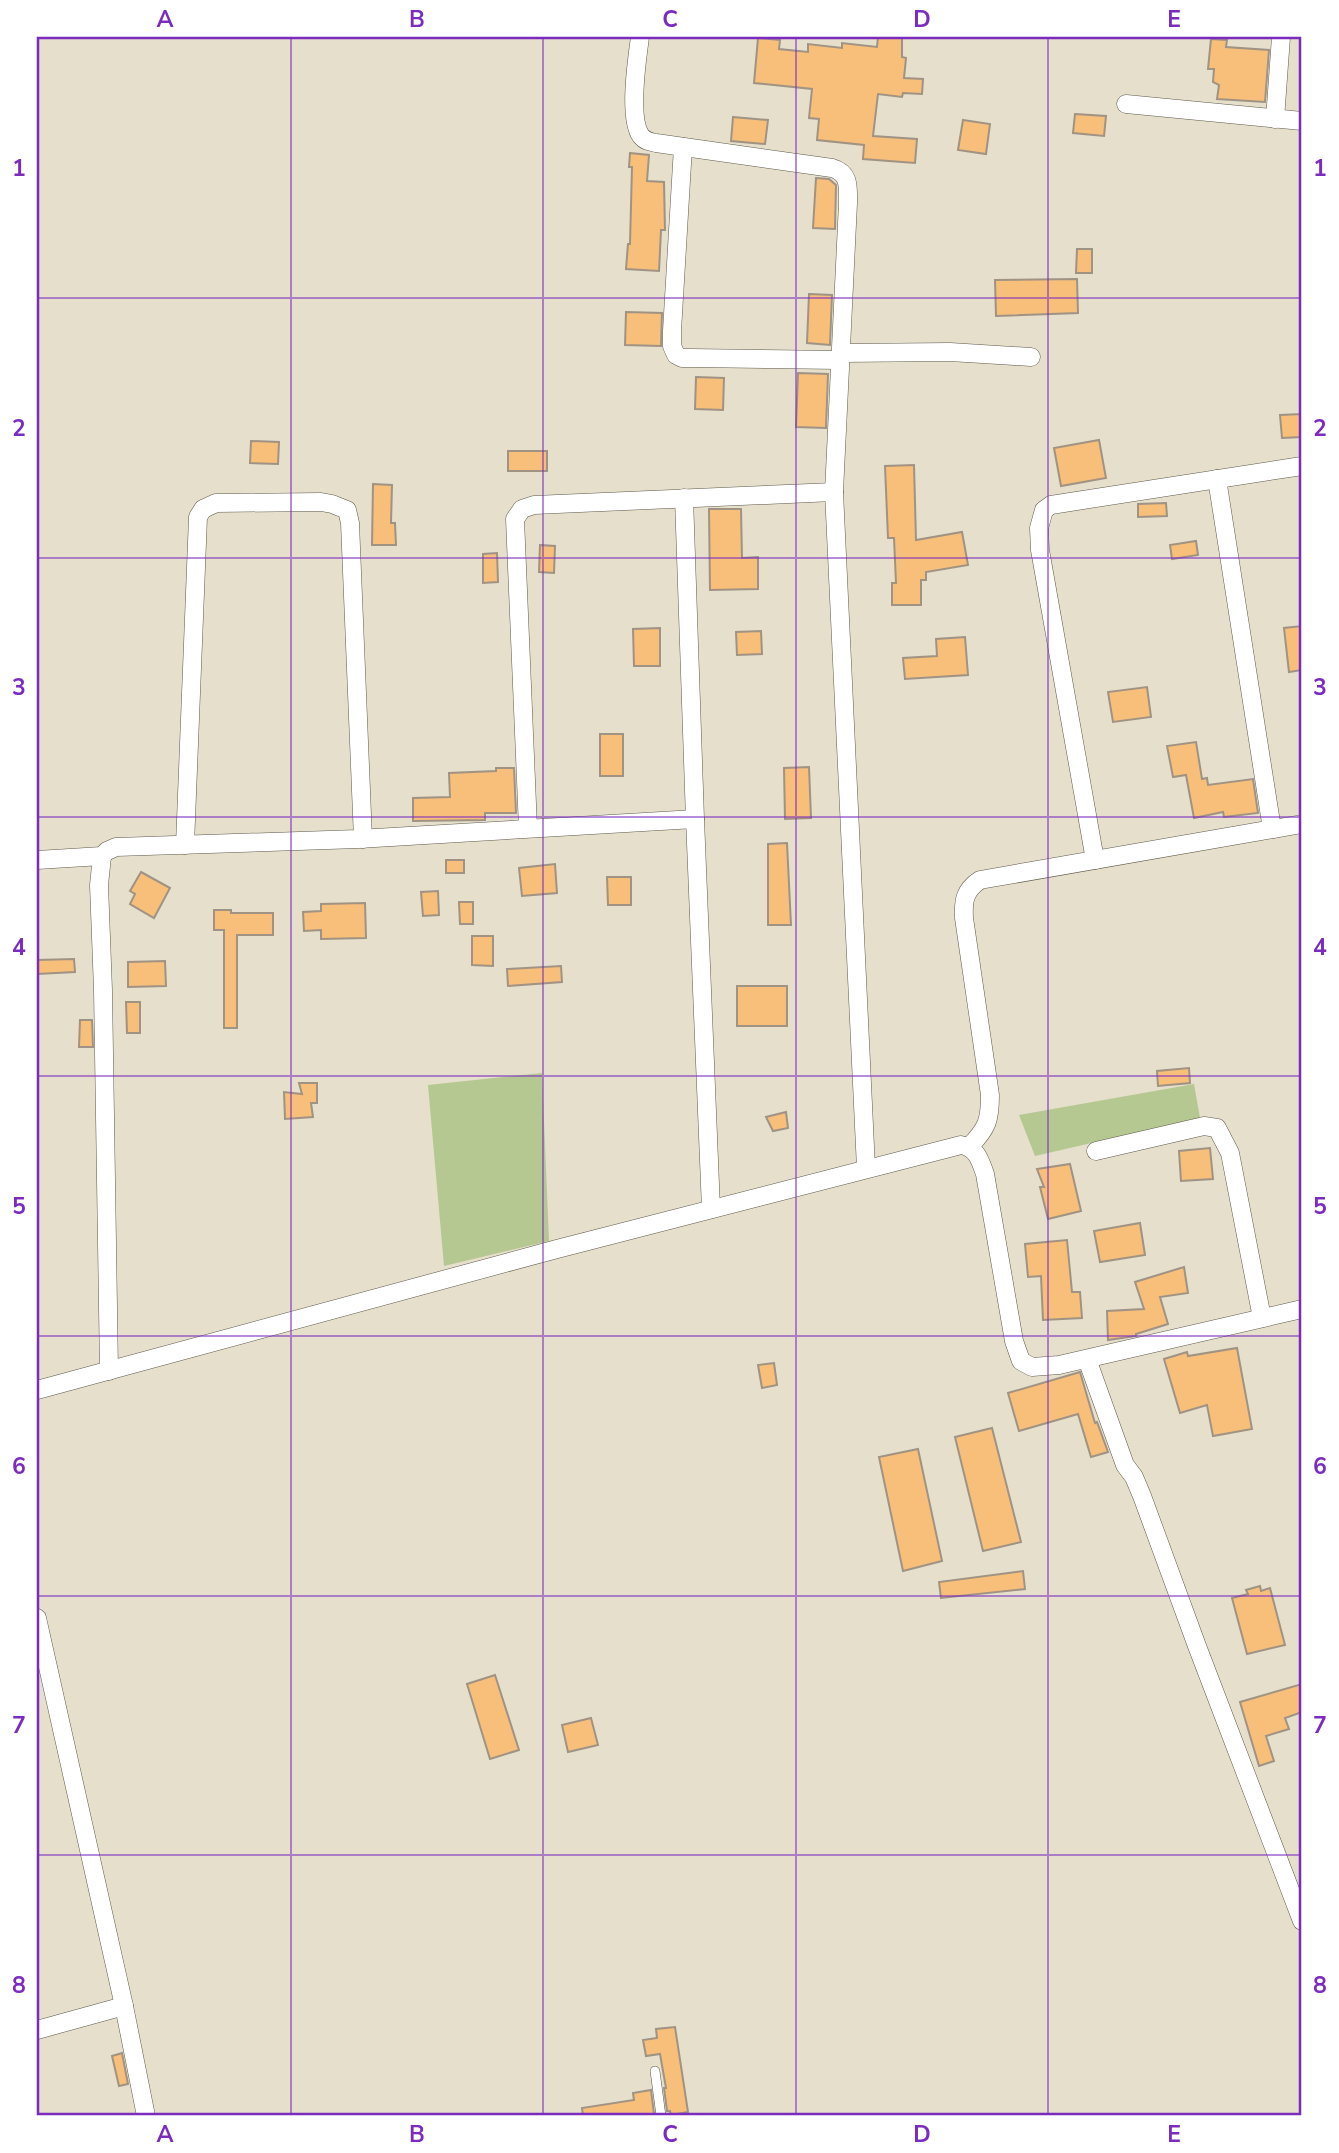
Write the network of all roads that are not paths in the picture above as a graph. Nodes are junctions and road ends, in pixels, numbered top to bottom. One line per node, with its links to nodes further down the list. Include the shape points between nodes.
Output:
1 (640, 37): 6 (street, via 634,87 639,133 647,141)
2 (1282, 37): 4 (street)
3 (1126, 104): 4 (street)
4 (1275, 119): 5 (street)
5 (1302, 121)
6 (683, 147): 7 (street, via 815,165 846,176); 7 (street, via 672,331 676,355 691,359)
7 (840, 356): 8 (street, via 950,352); 11 (street)
8 (1031, 357)
9 (1302, 466): 10 (street)
10 (1217, 479): 16 (street); 21 (street, via 1051,505 1040,520 1040,551)
11 (834, 492): 12 (street); 24 (street)
12 (684, 499): 13 (street); 15 (street, via 534,505 522,509 515,519)
13 (695, 819): 15 (street); 25 (street)
14 (1302, 824): 16 (street)
15 (528, 828): 17 (street)
16 (1272, 829): 21 (street)
17 (363, 839): 18 (street); 18 (street, via 355,607 346,510 321,502 216,503 202,509 198,517)
18 (185, 845): 19 (street, via 116,847)
19 (102, 856): 20 (street); 29 (street)
20 (37, 860)
21 (1096, 860): 22 (street, via 980,880 966,893 966,934 990,1095 985,1130)
22 (970, 1146): 24 (street); 28 (street, via 985,1174 1021,1362 1032,1367 1059,1366)
23 (1096, 1151): 27 (street, via 1204,1126 1217,1128 1230,1153)
24 (866, 1168): 25 (street)
25 (711, 1209): 29 (street)
26 (1302, 1309): 27 (street)
27 (1262, 1318): 28 (street)
28 (1087, 1359): 33 (street)
29 (108, 1371): 30 (street)
30 (37, 1390)
31 (37, 1618): 32 (street)
32 (42, 1665): 34 (street)
33 (1302, 1921)
34 (124, 2006): 35 (street); 37 (street)
35 (37, 2031)
36 (655, 2071): 38 (lane)
37 (146, 2116)
38 (662, 2116)

